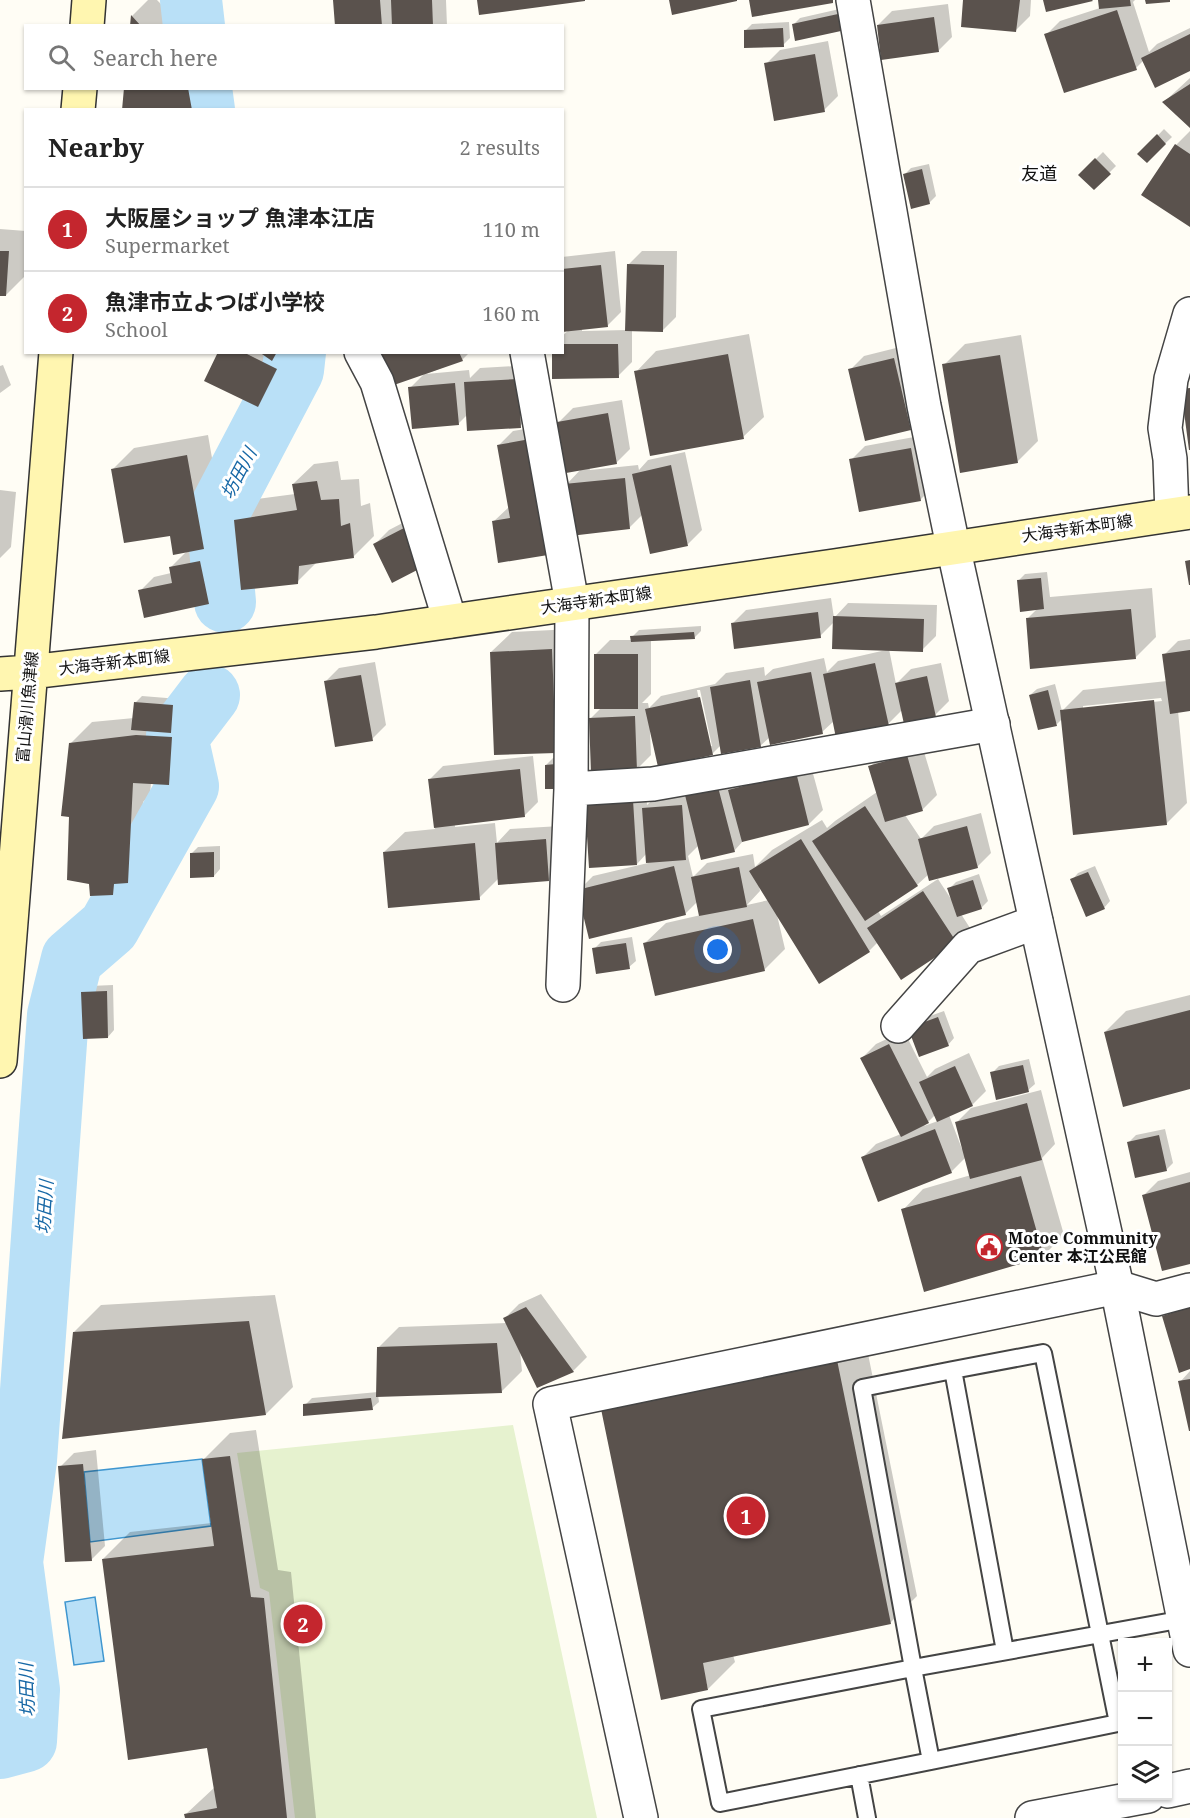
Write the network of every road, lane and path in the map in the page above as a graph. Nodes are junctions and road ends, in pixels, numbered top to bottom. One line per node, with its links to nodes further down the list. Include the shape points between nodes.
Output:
1 (89, 0): 3 (main road)
2 (853, 0): 11 (street, via 924,406)
3 (87, 24)
4 (80, 90): 5 (main road)
5 (78, 108)
6 (1190, 314): 10 (street, via 1171,380 1165,428)
7 (56, 354): 14 (main road, 富山滑川魚津線)
8 (362, 354): 13 (street, via 377,382)
9 (527, 354): 12 (street)
10 (1181, 513): 11 (main road, 大海寺新本町線)
11 (953, 546): 12 (main road, 大海寺新本町線); 15 (street)
12 (572, 603): 13 (main road, 大海寺新本町線); 16 (street)
13 (450, 621): 14 (main road, 大海寺新本町線)
14 (15, 673): 20 (main road, 富山滑川魚津線)
15 (993, 724): 16 (street, via 653,783); 17 (street)
16 (571, 789): 18 (street)
17 (1036, 922): 19 (street, via 968,946); 21 (street)
18 (562, 985)
19 (898, 1026)
20 (0, 1061)
21 (1117, 1287): 22 (street, via 1156,1299); 24 (street); 34 (street, via 550,1404)
22 (1190, 1290)
23 (953, 1370): 25 (lane, via 1043,1353); 27 (lane); 28 (lane, via 862,1388)
24 (1184, 1619): 25 (lane); 26 (street)
25 (1101, 1634): 27 (lane); 29 (lane, via 1118,1723)
26 (1190, 1650)
27 (1005, 1651): 28 (lane)
28 (913, 1668): 29 (lane); 30 (lane, via 701,1709 720,1803)
29 (931, 1761): 30 (lane)
30 (859, 1775): 35 (lane)
31 (1190, 1786): 32 (street)
32 (1172, 1790)
33 (1127, 1800): 36 (street)
34 (641, 1818)
35 (867, 1818)
36 (1032, 1818)

